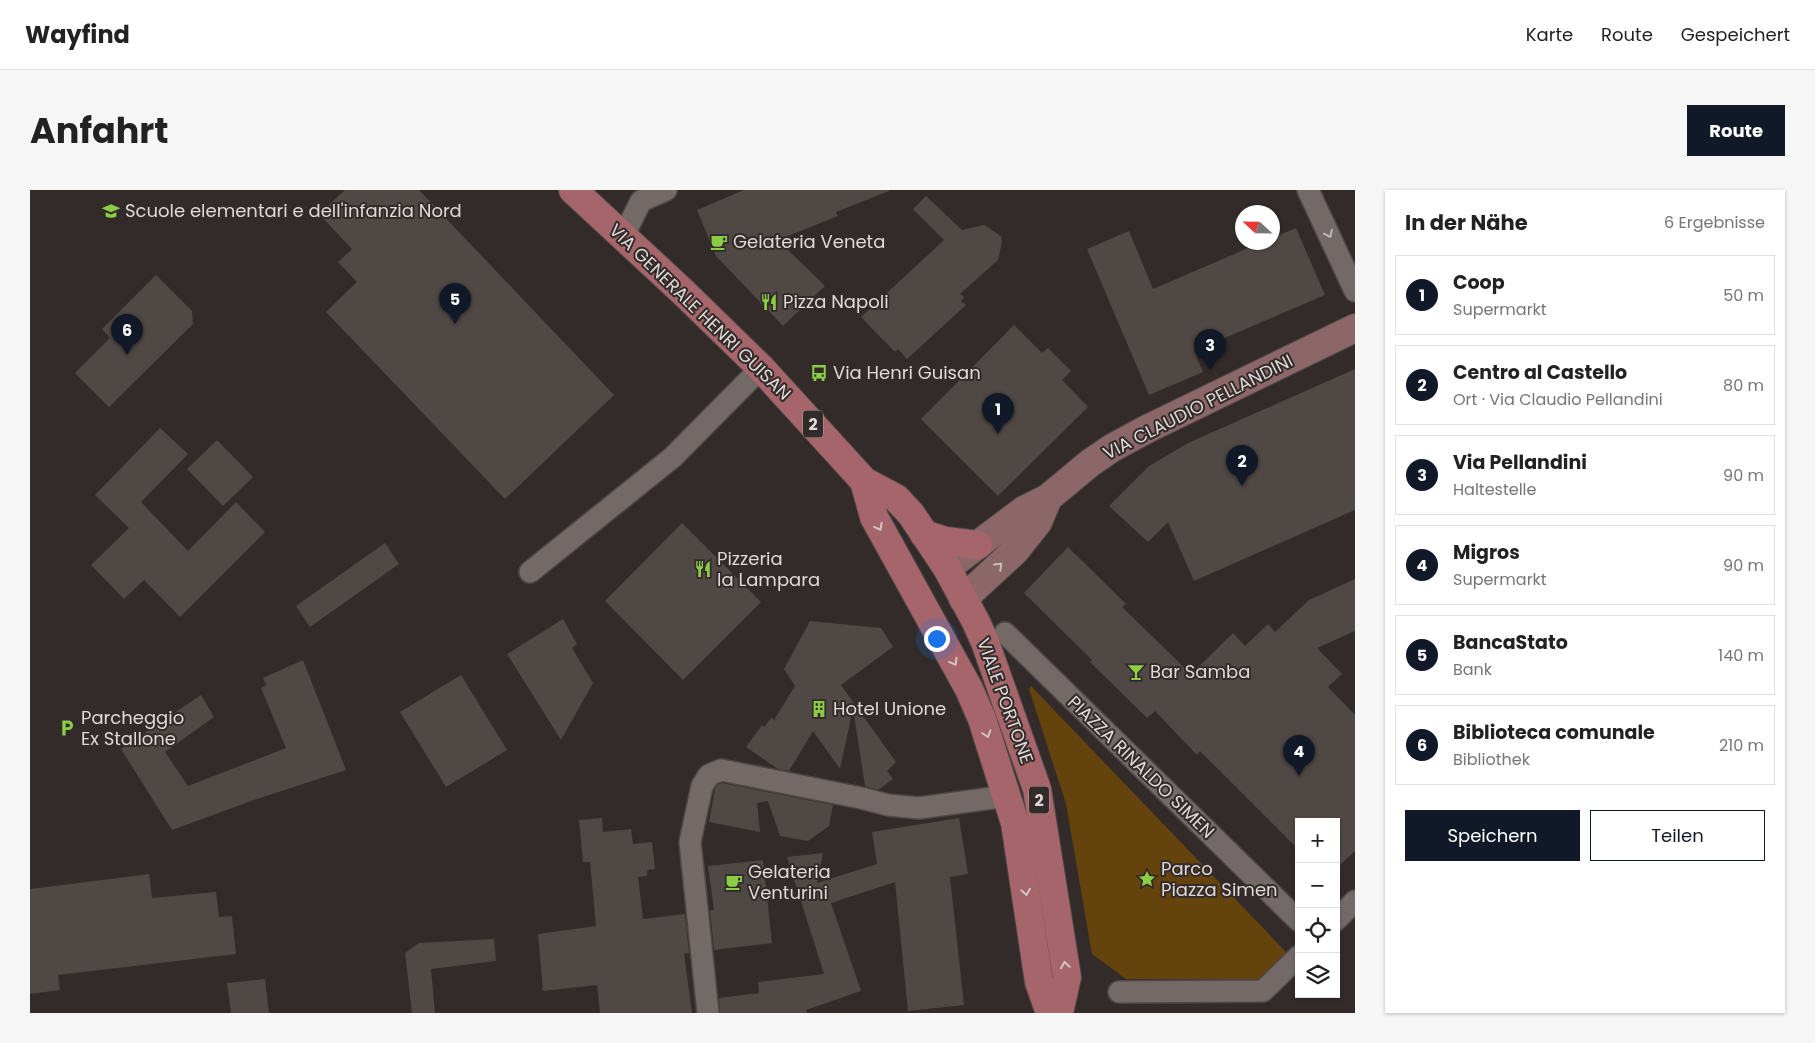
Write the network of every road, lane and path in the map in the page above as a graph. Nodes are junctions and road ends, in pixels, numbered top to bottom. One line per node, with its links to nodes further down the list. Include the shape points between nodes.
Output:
1 (666, 190): 3 (street)
2 (1308, 190): 6 (street, one-way to 6)
3 (638, 195): 5 (street)
4 (585, 196): 5 (main road, VIA GENERALE HENRI GUISAN / 2)
5 (623, 237): 8 (main road, VIA GENERALE HENRI GUISAN / 2)
6 (1355, 291)
7 (1355, 328): 10 (street, VIA CLAUDIO PELLANDINI, via 1133,436 1090,463)
8 (761, 368): 9 (main road, VIA GENERALE HENRI GUISAN / 2); 14 (street, via 673,456)
9 (864, 481): 11 (main road, VIA GENERALE HENRI GUISAN / 2, via 896,498); 16 (main road, VIA GENERALE HENRI GUISAN / 2, one-way to 16, via 874,517)
10 (1048, 498): 12 (street, VIA CLAUDIO PELLANDINI, via 1024,510); 15 (street, VIA CLAUDIO PELLANDINI, one-way to 10, via 1015,551 1038,522)
11 (924, 534): 12 (main road); 13 (main road, VIA GENERALE HENRI GUISAN / 2)
12 (978, 545): 13 (street, VIA CLAUDIO PELLANDINI)
13 (946, 568): 15 (main road, VIA GENERALE HENRI GUISAN / 2); 16 (main road)
14 (530, 572)
15 (964, 599): 16 (main road); 26 (main road, VIALE PORTONE / 2, one-way to 15, via 1067,977 1037,789 985,642)
16 (923, 605): 18 (main road, VIALE PORTONE / 2, one-way to 18, via 969,689)
17 (1005, 633): 21 (street, PIAZZA RINALDO SIMEN)
18 (1008, 796): 24 (street, via 919,808 888,805 721,770 709,775 702,786 690,842); 25 (main road, VIALE PORTONE / 2, one-way to 25, via 1039,982)
19 (1355, 901): 20 (street)
20 (1340, 916)
21 (1295, 917)
22 (1295, 960): 23 (street, via 1263,991)
23 (1119, 992)
24 (708, 1013)
25 (1050, 1013)
26 (1059, 1013)

